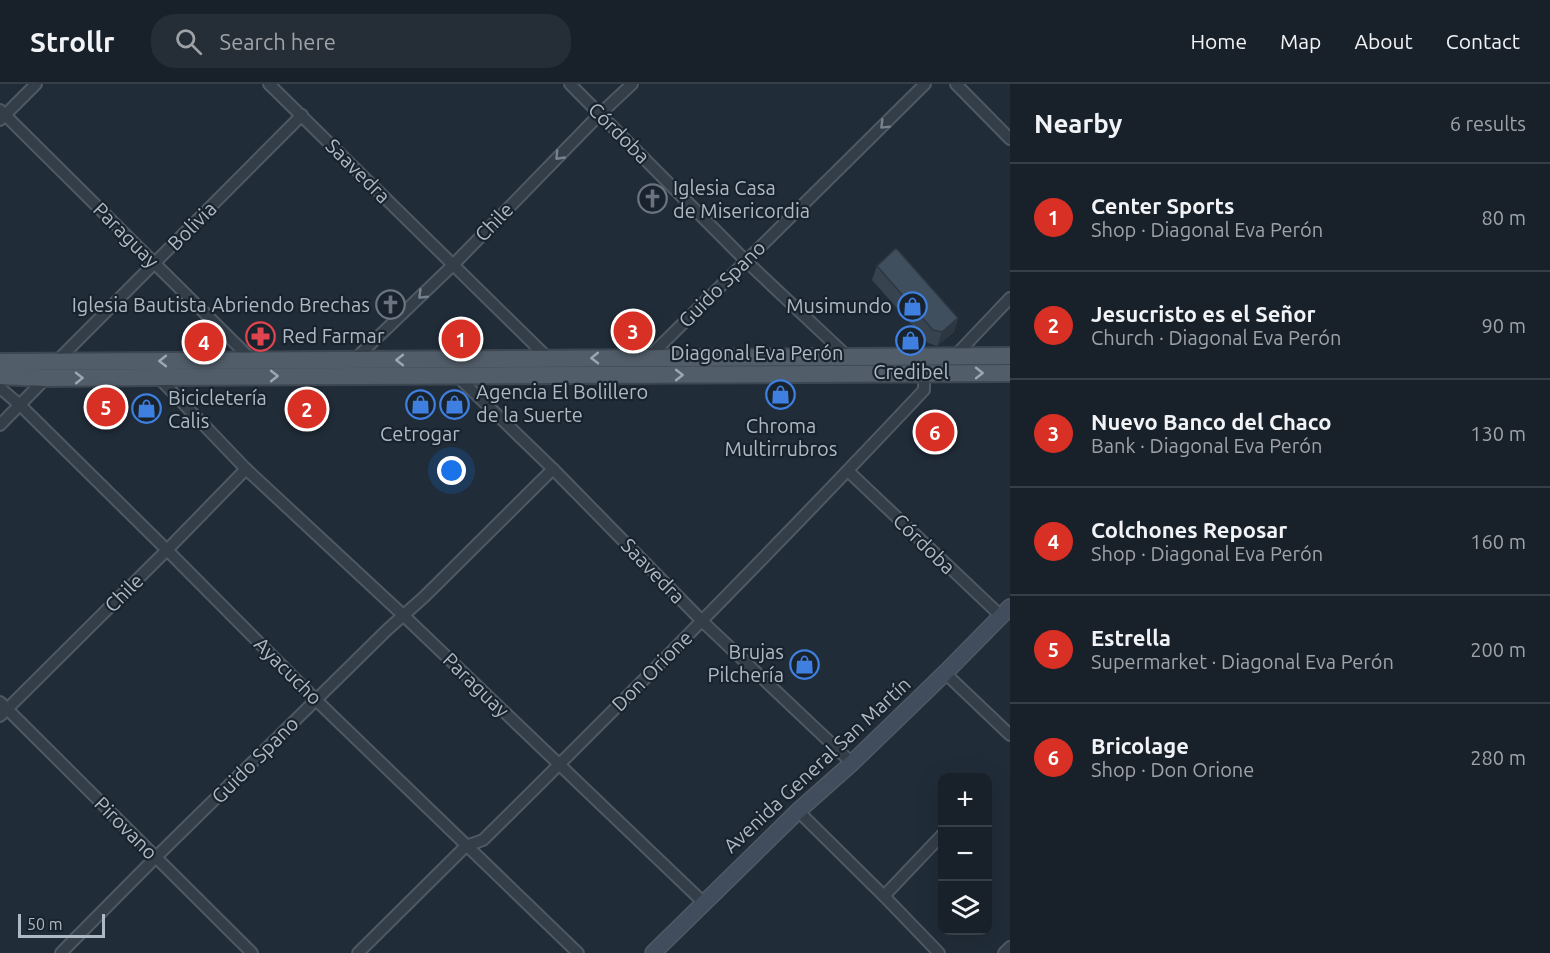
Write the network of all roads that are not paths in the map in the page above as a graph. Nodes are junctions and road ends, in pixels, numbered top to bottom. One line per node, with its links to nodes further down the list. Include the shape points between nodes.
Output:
1 (36, 84): 8 (street)
2 (269, 84): 9 (street, Saavedra)
3 (570, 84): 7 (street, Córdoba)
4 (632, 84): 7 (street, Chile)
5 (925, 84): 11 (street, Guido Spano, one-way to 11)
6 (956, 84): 10 (street)
7 (600, 114): 11 (street, Córdoba); 13 (street, Chile, one-way to 13)
8 (2, 115): 12 (street, Paraguay)
9 (302, 116): 12 (street, Bolivia); 13 (street, Saavedra)
10 (1010, 139)
11 (746, 261): 16 (street, Córdoba); 18 (street, Guido Spano)
12 (154, 263): 21 (street, Paraguay); 23 (street, Bolivia)
13 (453, 265): 19 (street, Chile, one-way to 19); 20 (street, Saavedra)
14 (1010, 298): 17 (street)
15 (1010, 356): 17 (main road, Diagonal Eva Perón)
16 (848, 357): 17 (main road, Diagonal Eva Perón); 18 (main road, Diagonal Eva Perón)
17 (954, 357)
18 (648, 358): 20 (main road, Diagonal Eva Perón, one-way to 20)
19 (355, 359): 20 (main road, Diagonal Eva Perón, one-way to 19); 21 (main road, Diagonal Eva Perón)
20 (549, 359)
21 (252, 360): 23 (main road, Diagonal Eva Perón, one-way to 23)
22 (0, 362): 23 (main road, Diagonal Eva Perón)
23 (56, 362)
24 (924, 373): 25 (main road, Diagonal Eva Perón, one-way to 25); 27 (main road, Diagonal Eva Perón, one-way to 24); 35 (street, Don Orione, via 924,390)
25 (1010, 373)
26 (0, 376): 29 (main road, Diagonal Eva Perón)
27 (457, 376): 28 (main road, Diagonal Eva Perón, one-way to 27); 34 (street, Saavedra)
28 (158, 377): 29 (main road, Diagonal Eva Perón, one-way to 28); 33 (street, Paraguay)
29 (46, 378): 31 (street)
30 (0, 388): 31 (street, Ayacucho)
31 (20, 405): 32 (street); 36 (street, Ayacucho)
32 (0, 425)
33 (246, 468): 36 (street, Chile); 38 (street, Paraguay)
34 (553, 469): 38 (street, Guido Spano); 39 (street, Saavedra)
35 (848, 471): 37 (street, Córdoba); 39 (street, Don Orione)
36 (167, 550): 41 (street, Ayacucho); 42 (street, Chile)
37 (1005, 612): 40 (street, Avenida General San Martín)
38 (403, 615): 41 (street, Guido Spano); 45 (street, Paraguay)
39 (702, 621): 44 (street, Saavedra); 45 (street, Don Orione)
40 (945, 673): 43 (street); 44 (street, Avenida General San Martín)
41 (316, 700): 48 (street, Ayacucho); 49 (street, Guido Spano)
42 (2, 709): 49 (street, Pirovano)
43 (1010, 735)
44 (852, 763): 46 (street, Avenida General San Martín)
45 (559, 764): 48 (street, Don Orione, via 483,840); 51 (street, Paraguay)
46 (798, 810): 50 (street); 51 (street, Avenida General San Martín)
47 (938, 839): 50 (street)
48 (466, 846): 55 (street, Don Orione); 56 (street, Ayacucho)
49 (156, 857): 53 (street, Guido Spano); 54 (street, Pirovano)
50 (884, 896): 58 (street)
51 (704, 903): 57 (street, Avenida General San Martín)
52 (1010, 946): 59 (street)
53 (61, 953)
54 (252, 953)
55 (358, 953)
56 (578, 953)
57 (653, 953)
58 (939, 953)
59 (1004, 953)

